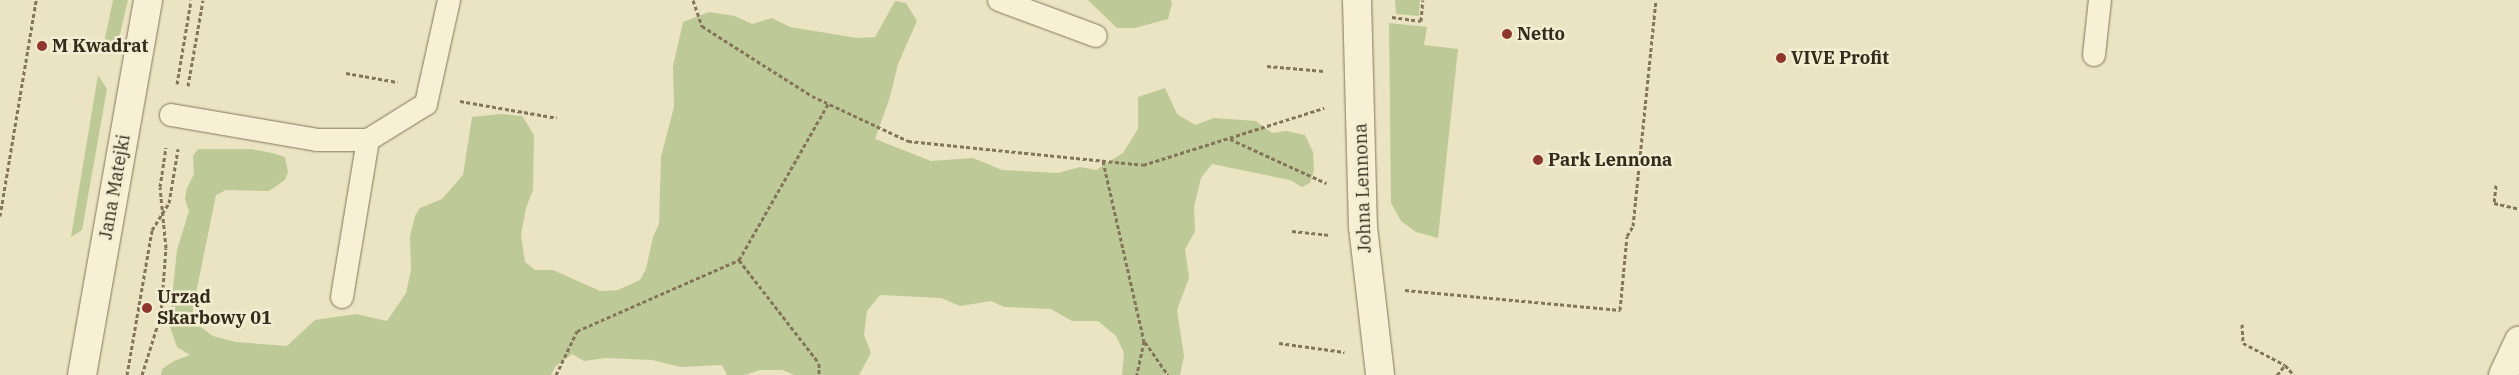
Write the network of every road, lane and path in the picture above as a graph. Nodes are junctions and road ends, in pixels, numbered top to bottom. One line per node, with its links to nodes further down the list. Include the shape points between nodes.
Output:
1 (36, 0): 33 (path)
2 (148, 0): 45 (street, Jana Matejki)
3 (190, 0): 23 (path)
4 (203, 0): 19 (path)
5 (449, 0): 26 (lane, via 426,104)
6 (693, 0): 21 (path, via 702,26)
7 (999, 0): 13 (lane)
8 (1357, 0): 52 (street, Johna Lennona, via 1363,226)
9 (1423, 0): 12 (path, via 1421,21)
10 (1656, 0): 37 (path, via 1634,226 1627,236 1620,310)
11 (2100, 0): 14 (lane)
12 (1381, 16)
13 (1096, 36)
14 (2094, 56)
15 (1267, 66): 16 (path)
16 (1324, 71)
17 (346, 73): 18 (path)
18 (405, 84)
19 (186, 95)
20 (455, 100): 24 (path)
21 (828, 104): 28 (path, via 908,141); 36 (path)
22 (1324, 108): 25 (path)
23 (171, 115): 26 (lane, via 317,140); 32 (path, via 160,187)
24 (558, 118)
25 (1229, 139): 28 (path, via 1143,165); 29 (path)
26 (368, 140): 38 (lane)
27 (178, 146): 32 (path, via 169,203)
28 (1103, 161): 40 (path)
29 (1326, 183)
30 (2496, 185): 31 (path, via 2494,203)
31 (2519, 209)
32 (164, 214): 46 (path, via 152,230); 47 (path, via 166,248 161,314)
33 (0, 216)
34 (1292, 231): 35 (path)
35 (1329, 235)
36 (739, 260): 48 (path, via 577,331); 49 (path, via 819,363)
37 (1402, 290)
38 (342, 297)
39 (2242, 324): 44 (path, via 2242,343)
40 (1144, 341): 50 (path); 51 (path)
41 (2519, 341): 55 (street)
42 (1279, 343): 43 (path)
43 (1344, 352)
44 (2285, 365): 53 (path); 54 (path)
45 (82, 375)
46 (127, 375)
47 (142, 375)
48 (556, 375)
49 (819, 375)
50 (1137, 375)
51 (1168, 375)
52 (1380, 375)
53 (2277, 375)
54 (2294, 375)
55 (2503, 375)

